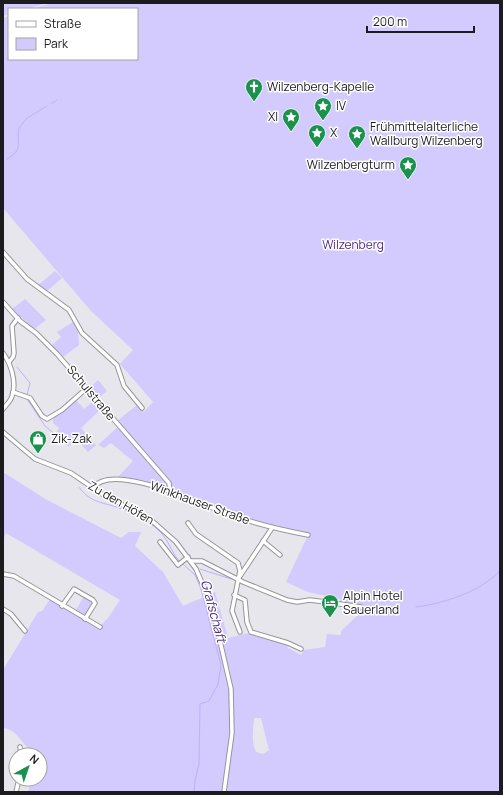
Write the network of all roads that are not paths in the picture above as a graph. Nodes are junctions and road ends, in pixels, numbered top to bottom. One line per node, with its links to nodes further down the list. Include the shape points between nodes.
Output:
1 (3, 252): 8 (street, via 27,279 68,309 82,333 117,365 125,388)
2 (3, 302): 3 (street, Schulstraße)
3 (18, 318): 5 (street, via 12,326 14,353); 6 (street, Schulstraße, via 52,349)
4 (3, 353): 5 (street)
5 (9, 362): 7 (street)
6 (87, 388): 7 (street, via 47,419 27,397); 12 (street, Schulstraße, via 167,481)
7 (13, 392): 9 (street)
8 (142, 408)
9 (3, 409)
10 (3, 432): 11 (street, Zu den Höfen, via 34,459 69,472)
11 (93, 488): 12 (street, Winkhauser Straße, via 102,481 114,480 141,483); 19 (street, Zu den Höfen, via 150,519 172,538)
12 (170, 491): 14 (street, Winkhauser Straße, via 215,510)
13 (188, 523): 22 (street, via 196,534 238,563)
14 (272, 528): 15 (street, Winkhauser Straße); 16 (street)
15 (308, 535)
16 (263, 541): 18 (street); 22 (street)
17 (160, 542): 19 (street, via 178,565)
18 (280, 555)
19 (188, 557): 20 (street, Zu den Höfen)
20 (191, 561): 22 (street, via 202,561); 32 (street, Zu den Höfen, via 212,606 231,689 232,733)
21 (3, 574): 24 (street, via 14,576)
22 (238, 580): 23 (street); 25 (street, via 294,602 315,601)
23 (234, 595): 30 (street, via 232,614); 31 (street, via 245,600 246,622 251,632 288,643)
24 (62, 606): 27 (street); 27 (street, via 74,590 93,600 95,603)
25 (361, 607)
26 (3, 609): 29 (street)
27 (85, 619): 28 (street)
28 (100, 627)
29 (25, 631)
30 (240, 632)
31 (301, 650)
32 (224, 792)

